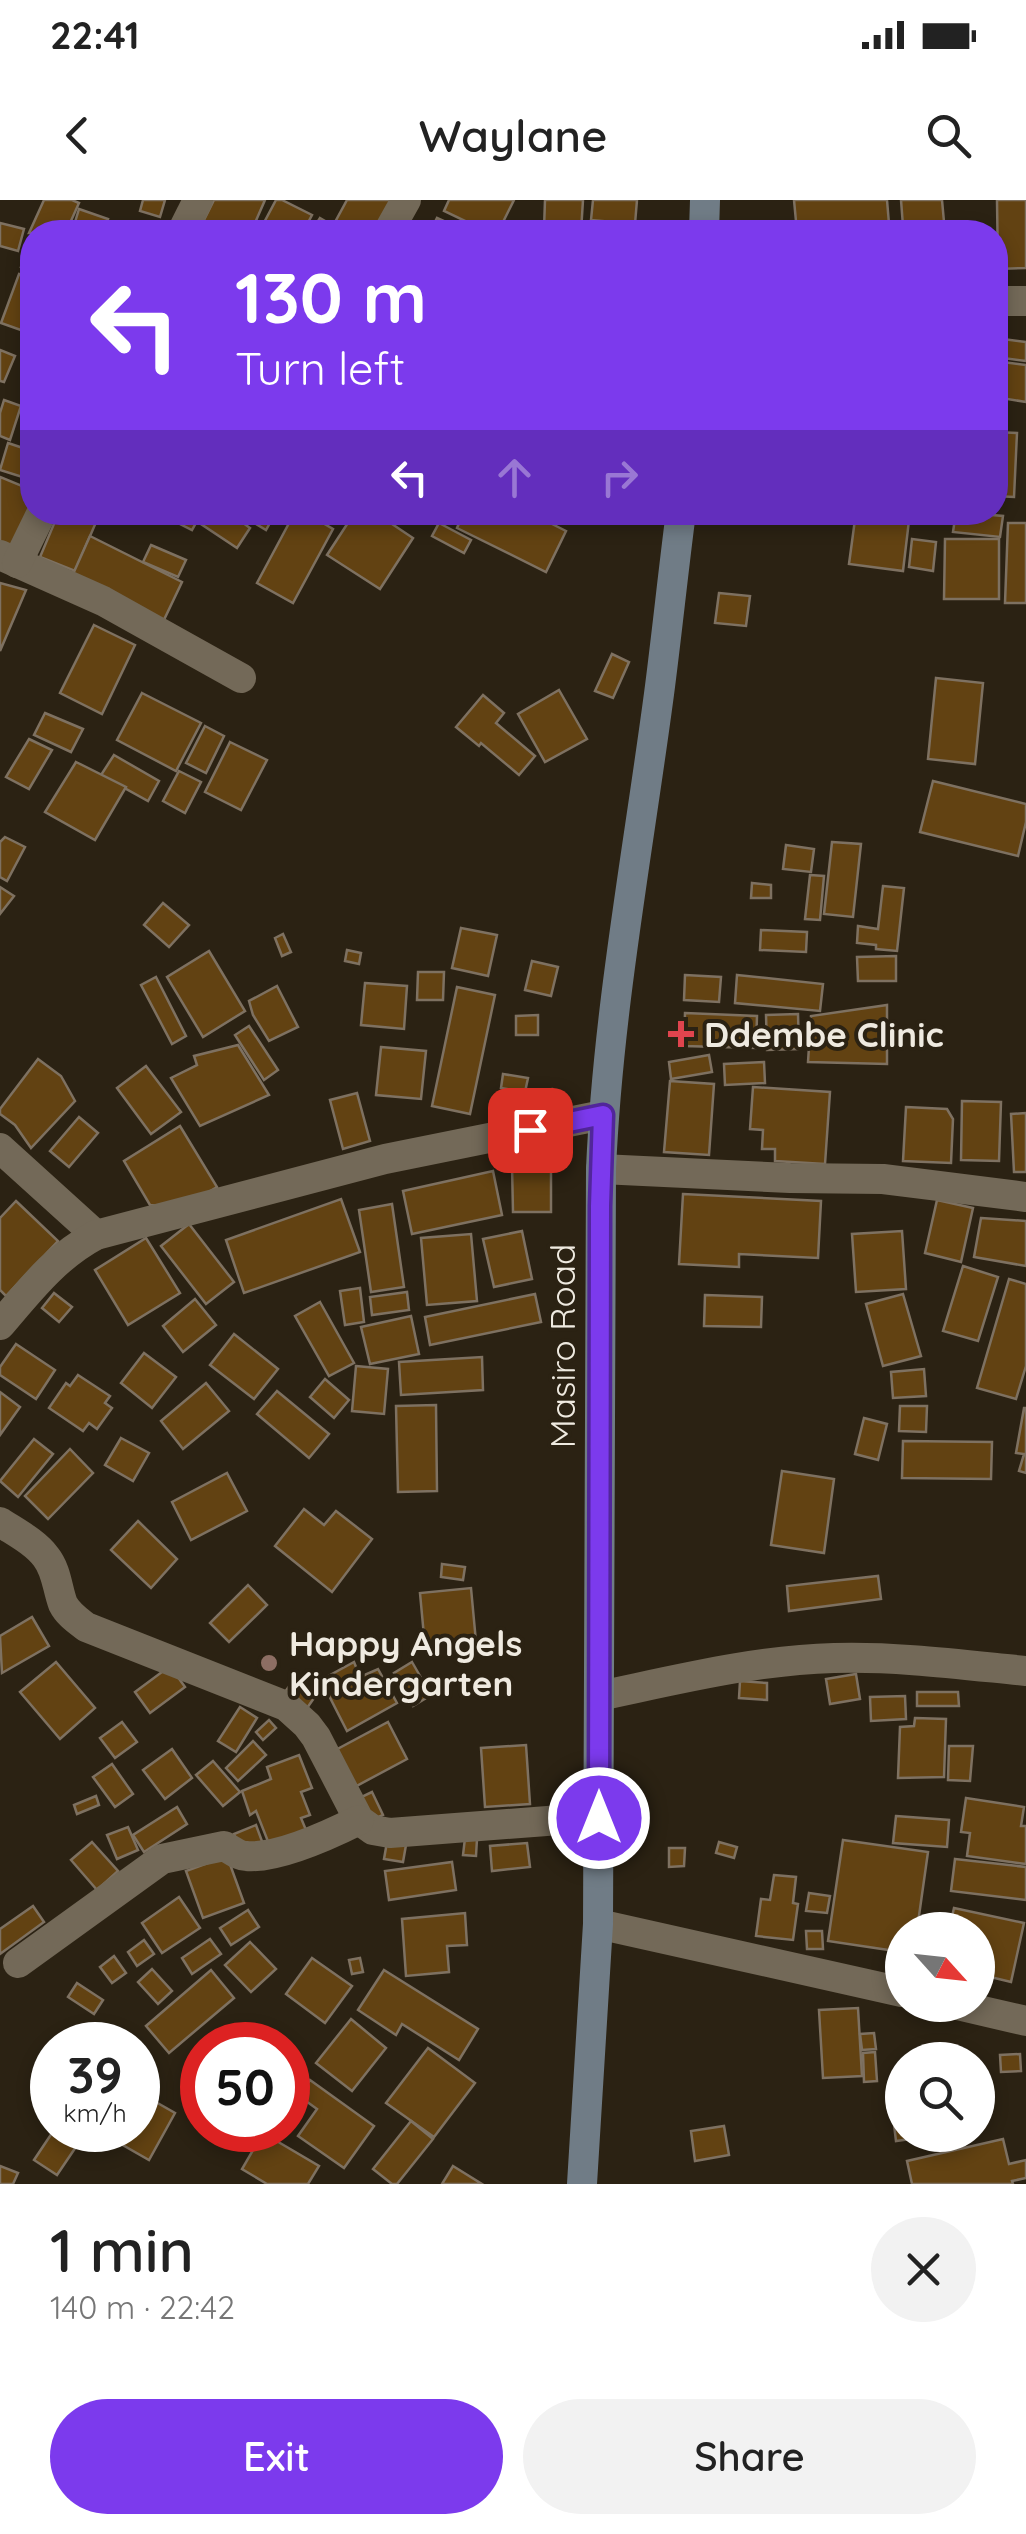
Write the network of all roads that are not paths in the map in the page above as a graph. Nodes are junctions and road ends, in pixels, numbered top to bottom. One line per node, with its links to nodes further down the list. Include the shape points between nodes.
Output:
1 (33, 525): 3 (street)
2 (678, 525): 5 (main road, Masiro Road)
3 (9, 559): 4 (street)
4 (242, 678)
5 (603, 1115): 7 (main road, Masiro Road); 9 (street, via 385,1159)
6 (0, 1148): 9 (street)
7 (601, 1169): 8 (street, via 883,1180); 13 (main road, Masiro Road)
8 (1026, 1197)
9 (96, 1235): 10 (street, via 71,1248)
10 (0, 1325)
11 (0, 1522): 15 (street, via 47,1558 64,1606 86,1627 296,1714 316,1736)
12 (1026, 1671): 13 (street, via 834,1658 735,1668)
13 (599, 1696): 14 (main road, Masiro Road)
14 (599, 1818): 15 (street, via 390,1833); 16 (main road, Masiro Road)
15 (360, 1820): 17 (street, via 324,1838 253,1856 224,1846 162,1858)
16 (598, 1924): 18 (street); 21 (main road, Masiro Road)
17 (18, 1963)
18 (885, 1988)
19 (995, 2014): 20 (street)
20 (1026, 2021)
21 (582, 2184)

